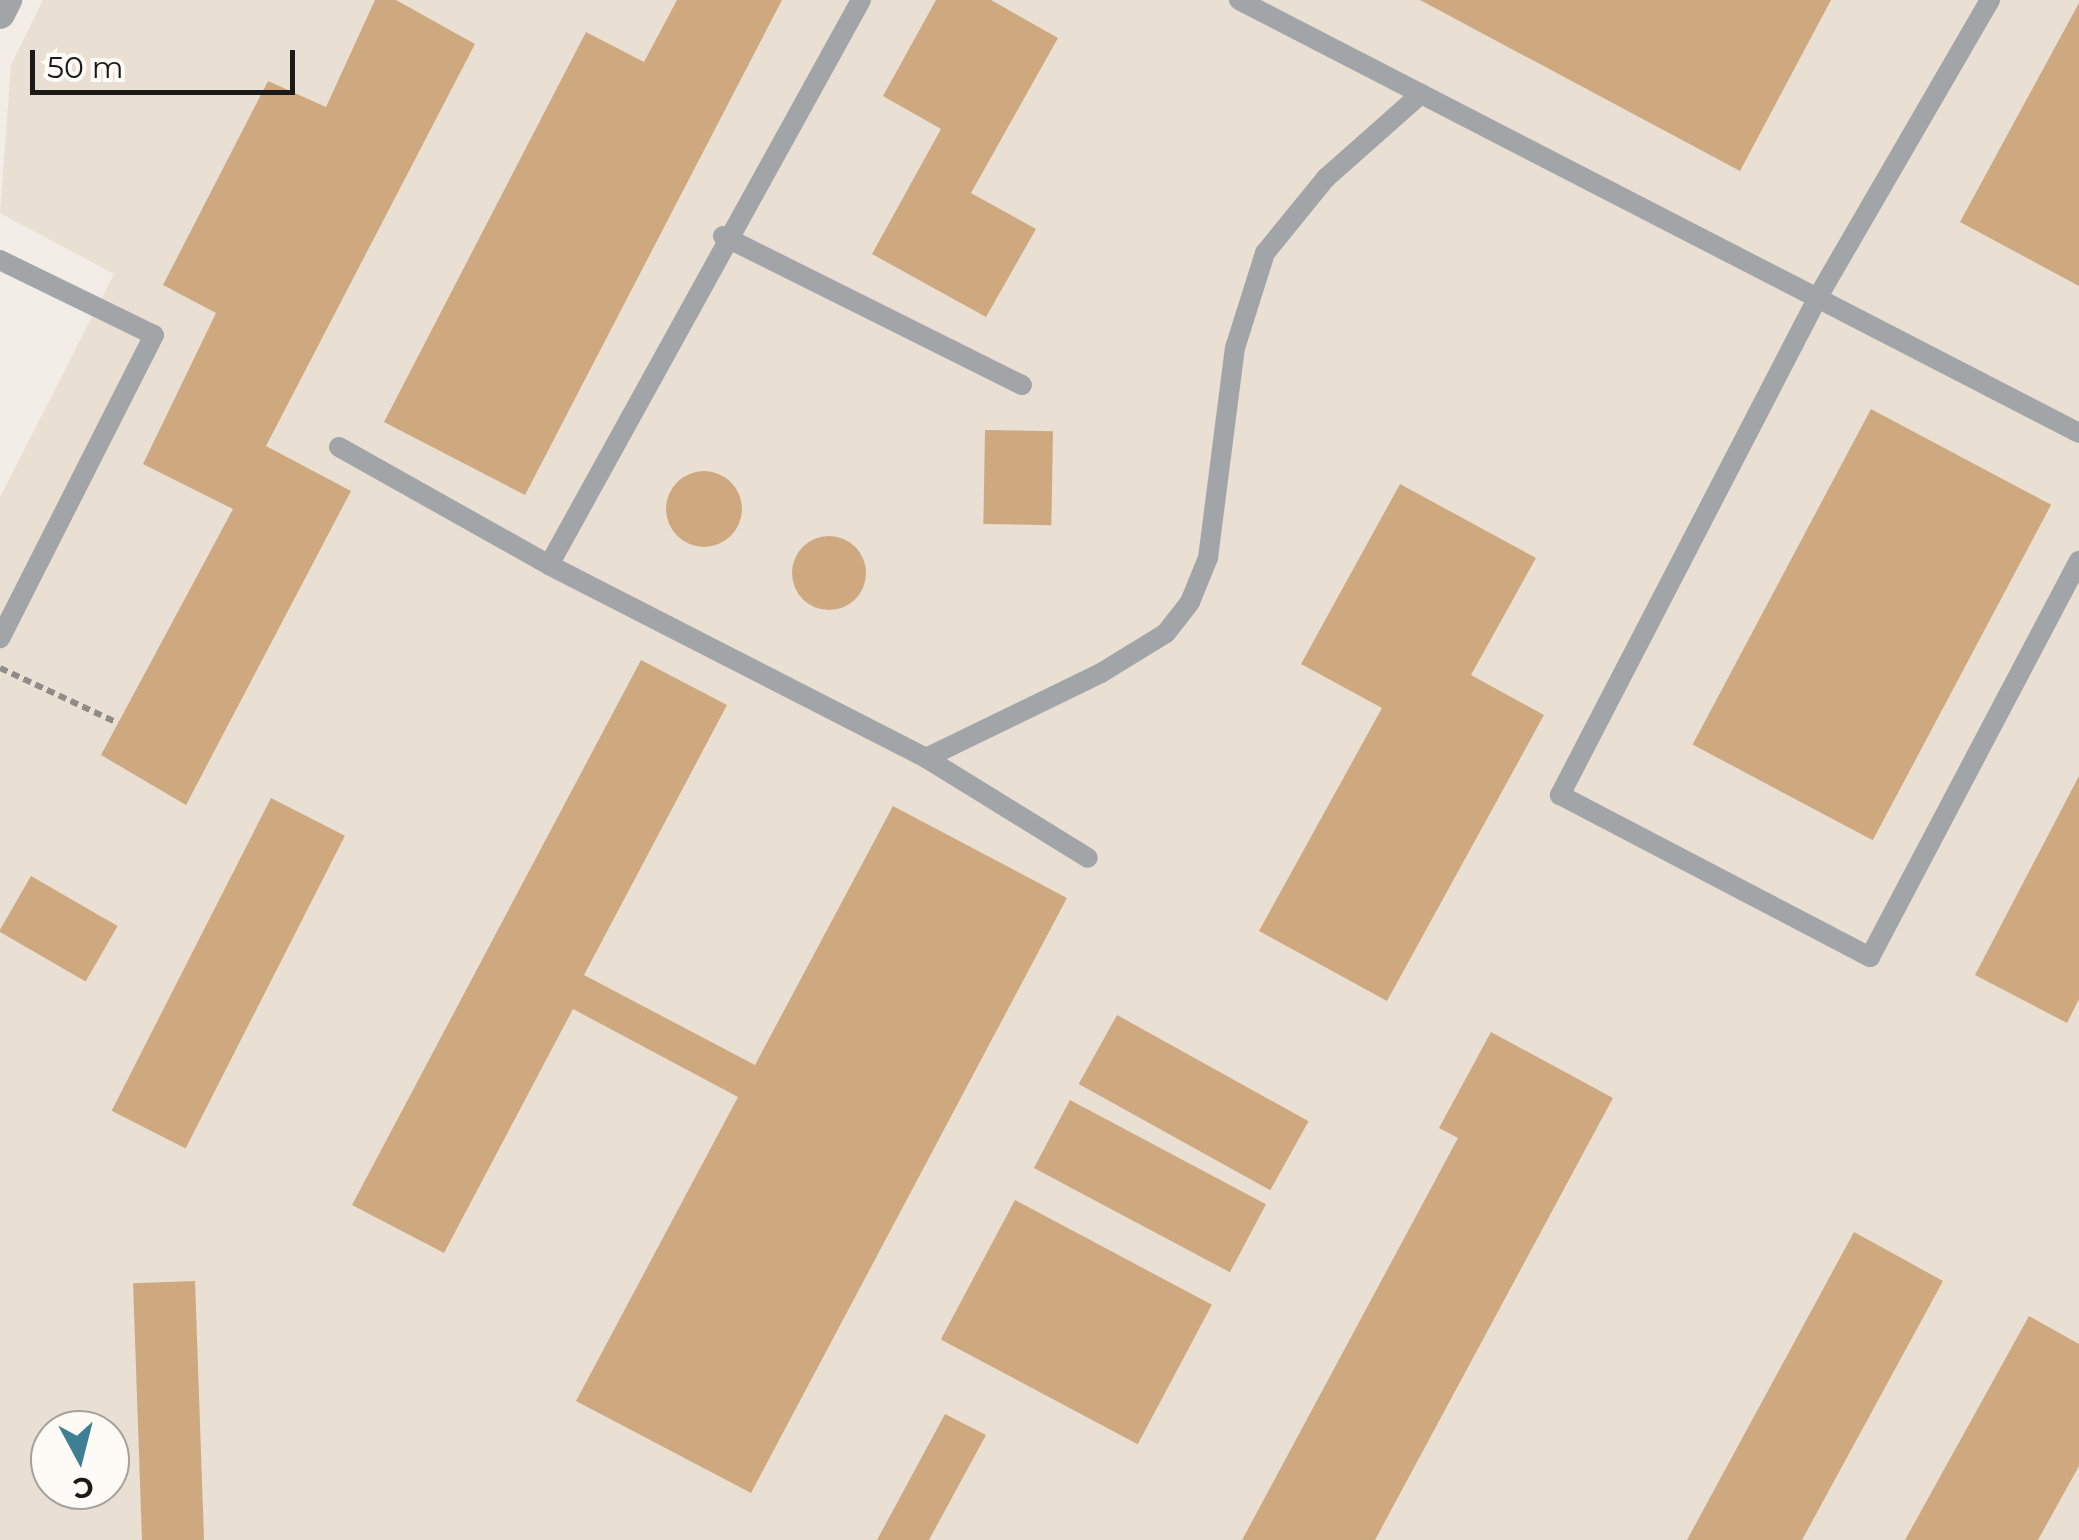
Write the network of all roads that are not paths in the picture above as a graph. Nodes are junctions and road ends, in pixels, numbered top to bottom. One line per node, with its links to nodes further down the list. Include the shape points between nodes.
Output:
1 (7, 0): 5 (street)
2 (861, 0): 7 (lane)
3 (1239, 0): 6 (lane)
4 (1990, 0): 9 (lane)
5 (0, 14)
6 (1421, 94): 9 (lane); 16 (lane, via 1326,178 1265,253 1235,348 1208,558 1190,602 1166,633 1101,673)
7 (723, 236): 10 (lane); 14 (lane)
8 (0, 260): 15 (lane, via 154,334)
9 (1818, 299): 11 (lane); 13 (lane, via 1560,794 1870,957)
10 (1022, 385)
11 (2079, 433)
12 (339, 448): 14 (lane)
13 (2079, 562)
14 (549, 565): 16 (lane)
15 (0, 638)
16 (926, 758): 17 (lane)
17 (1088, 858)

